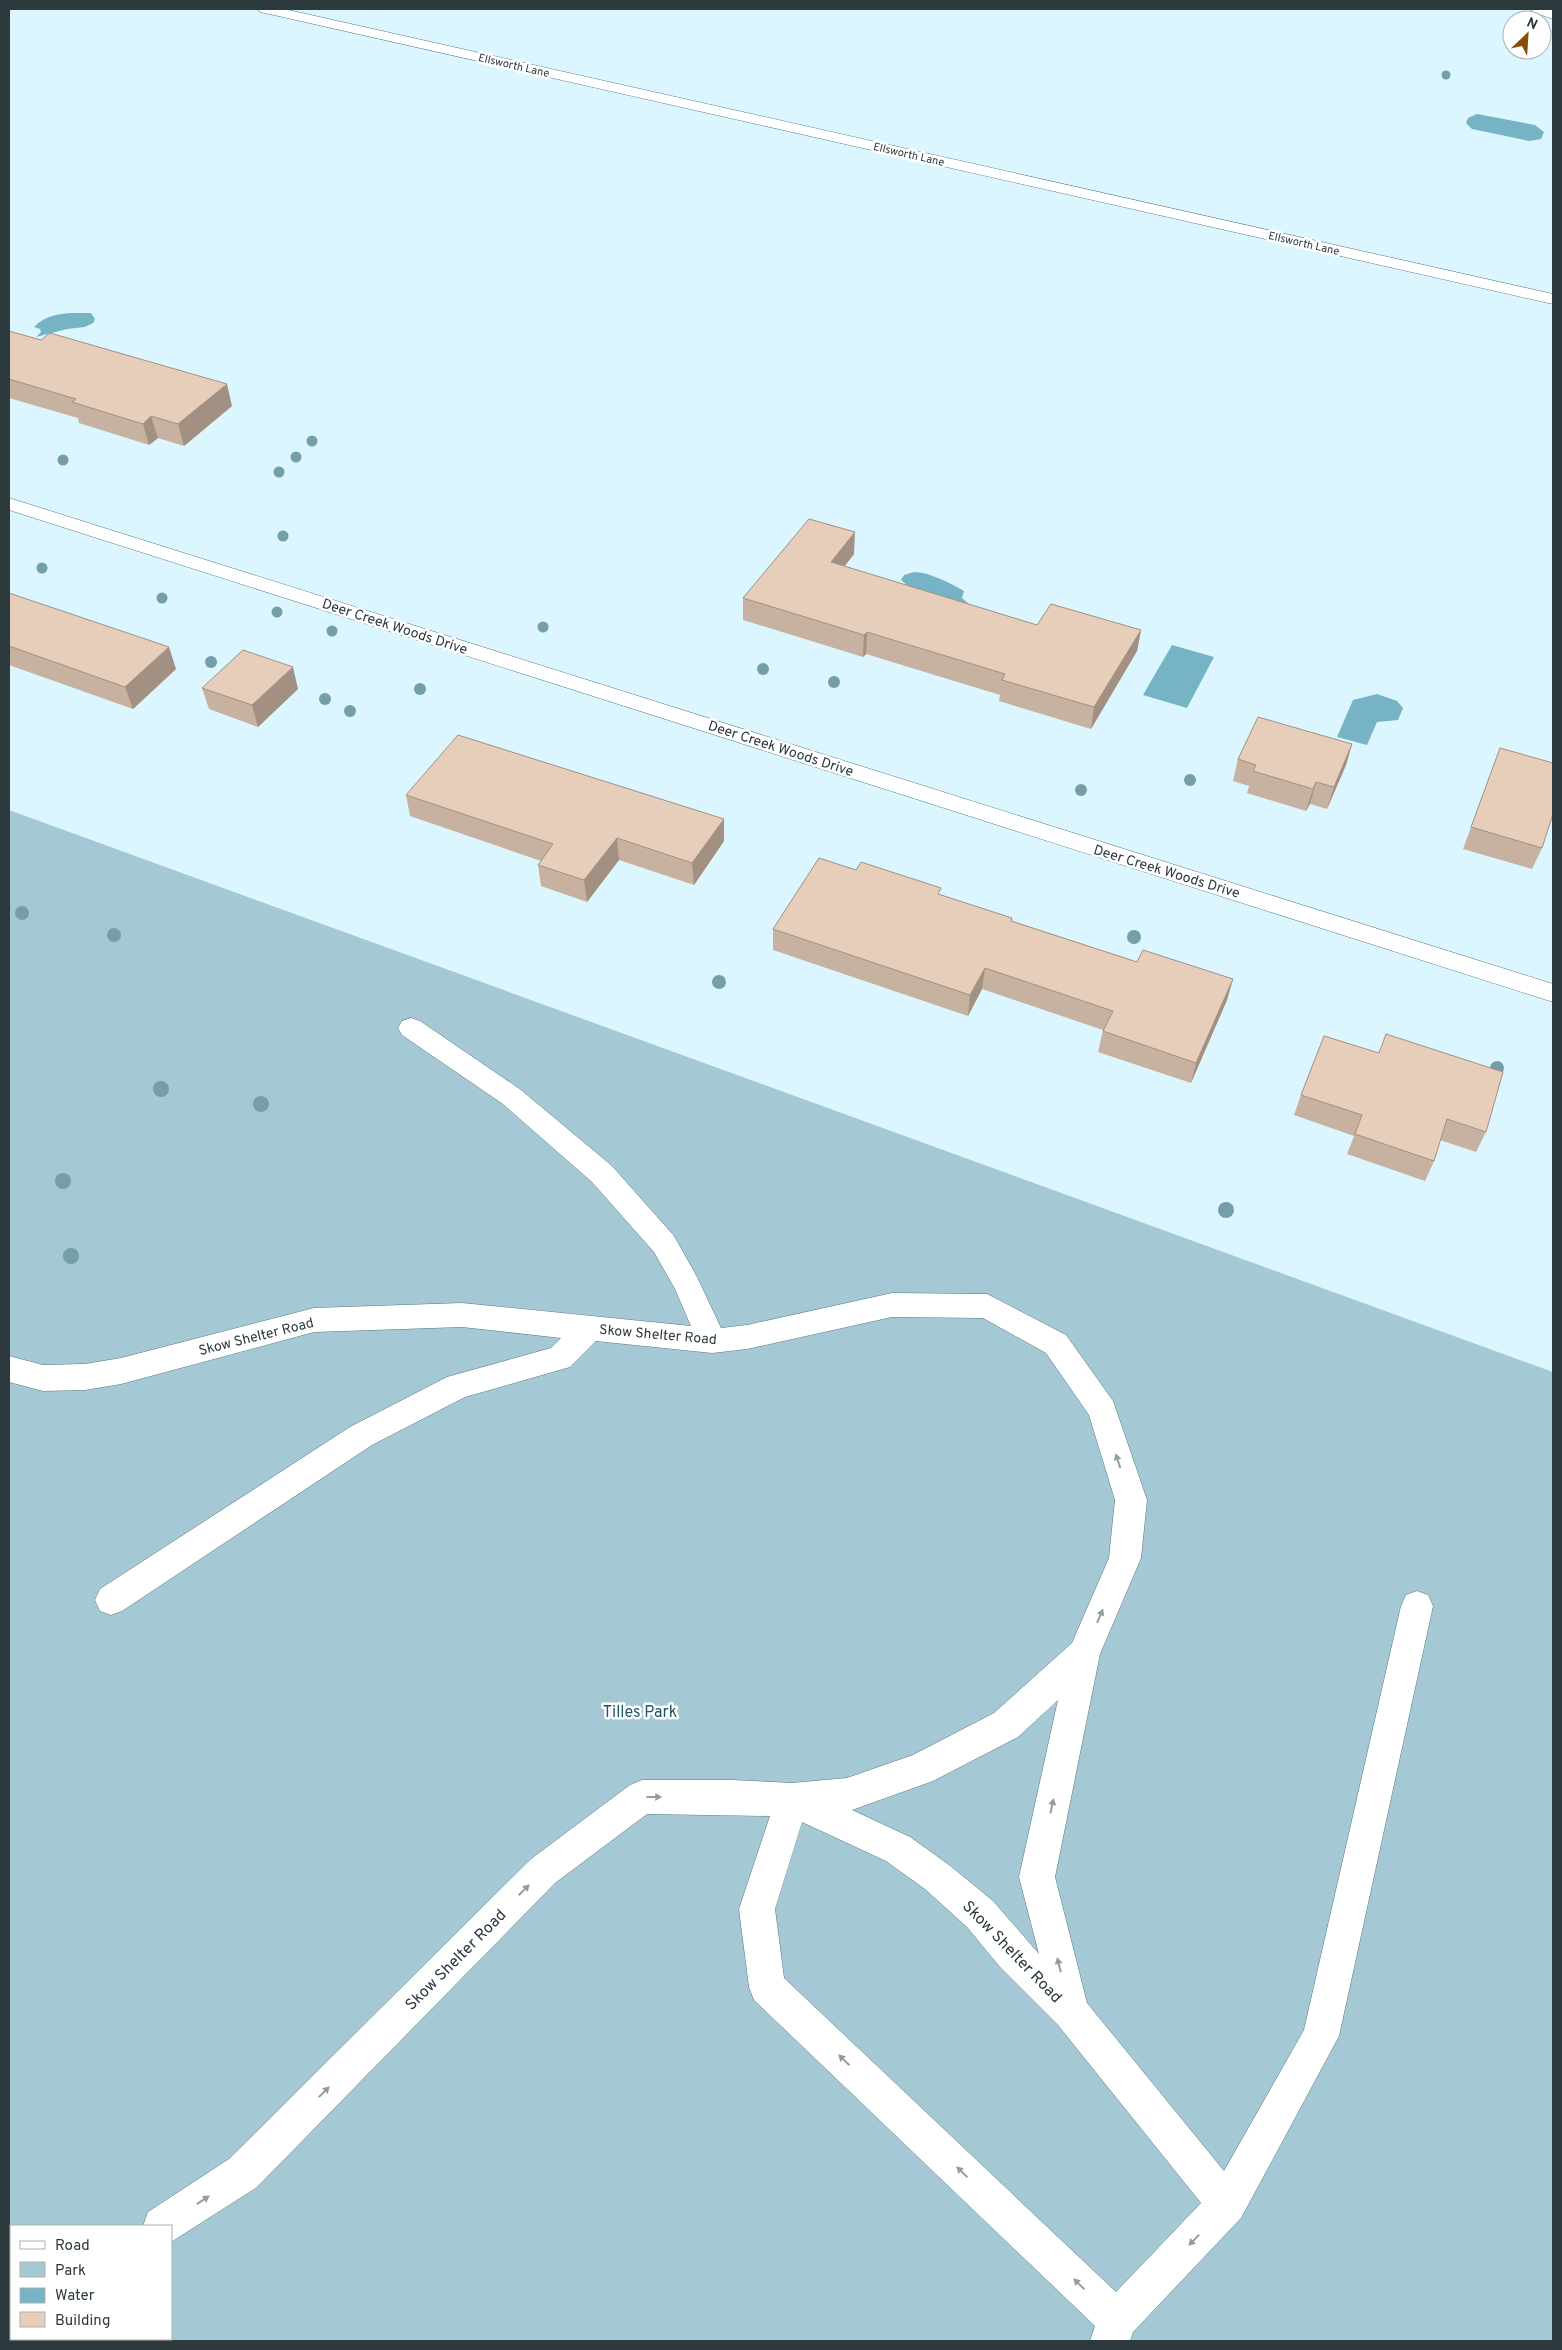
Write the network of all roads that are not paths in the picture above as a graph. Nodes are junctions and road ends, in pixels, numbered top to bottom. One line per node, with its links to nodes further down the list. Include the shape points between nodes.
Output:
1 (265, 9): 4 (street, Ellsworth Lane)
2 (1538, 9): 3 (street)
3 (1553, 15)
4 (1553, 299)
5 (9, 504): 6 (street, Deer Creek Woods Drive)
6 (1553, 993)
7 (411, 1028): 9 (street, via 512,1097 602,1174 664,1244 687,1284)
8 (591, 1327): 9 (street, Skow Shelter Road); 10 (street, Skow Shelter Road, via 462,1315 314,1320 121,1371 85,1377 43,1378); 11 (street, via 560,1358 458,1386 360,1436)
9 (712, 1341): 13 (street, Skow Shelter Road, one-way to 9, via 1125,1558 1131,1500 1102,1410 1056,1344 987,1306 892,1305 747,1337)
10 (9, 1370)
11 (111, 1600)
12 (1417, 1606): 16 (street, via 1321,2036)
13 (1084, 1654): 14 (street, Skow Shelter Road, via 1006,1725 921,1769 847,1795); 15 (street, Skow Shelter Road, one-way to 13, via 1037,1877)
14 (792, 1800): 15 (street, Skow Shelter Road, via 898,1849 936,1876 980,1914 1013,1954); 17 (street, Skow Shelter Road, one-way to 14, via 243,2174 543,1871 642,1797 732,1796); 18 (street, one-way to 14, via 767,1987 757,1909)
15 (1071, 2012): 16 (street)
16 (1228, 2204): 18 (street, one-way to 18)
17 (164, 2225)
18 (1114, 2330)

